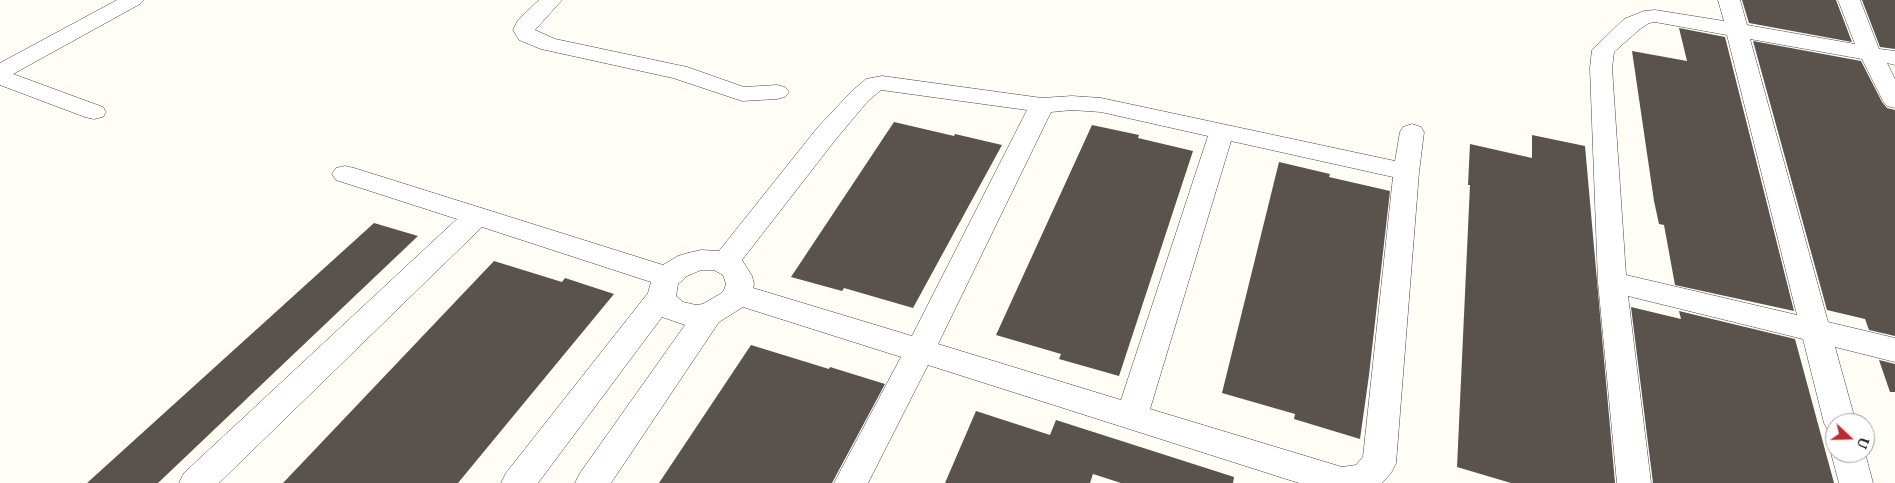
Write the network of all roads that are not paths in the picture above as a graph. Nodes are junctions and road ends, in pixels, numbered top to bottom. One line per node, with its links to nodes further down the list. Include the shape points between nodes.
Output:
1 (134, 0): 8 (street)
2 (551, 0): 10 (street, via 526,25 527,35 549,44 679,72 742,94)
3 (1728, 0): 5 (street)
4 (1849, 0): 6 (street)
5 (1738, 32): 6 (street); 20 (street, via 1655,16 1644,17 1603,50 1600,68); 24 (street)
6 (1870, 53): 7 (street); 11 (street)
7 (1895, 58)
8 (0, 72)
9 (0, 78): 13 (street)
10 (777, 92)
11 (1895, 101)
12 (1042, 105): 14 (street, via 1101,105); 19 (street, via 908,85 874,84 827,133); 26 (street)
13 (94, 112)
14 (1222, 131): 16 (street); 28 (street)
15 (1412, 132): 16 (street)
16 (1406, 172): 28 (street, via 1379,463 1366,478 1342,482)
17 (345, 174): 18 (street)
18 (478, 215): 21 (street); 30 (street)
19 (725, 263): 21 (street, via 701,260 688,263 677,269); 22 (street, via 738,276)
20 (1612, 282): 24 (street); 34 (street)
21 (666, 286): 23 (street, via 666,304 674,311 696,316); 31 (street)
22 (737, 294): 23 (street); 26 (street)
23 (709, 314): 32 (street)
24 (1815, 330): 25 (street); 27 (street)
25 (1895, 350)
26 (919, 352): 28 (street); 33 (street)
27 (1837, 413)
28 (1131, 417)
29 (1851, 463): 35 (street)
30 (196, 483)
31 (518, 483)
32 (592, 483)
33 (851, 483)
34 (1634, 483)
35 (1856, 483)

